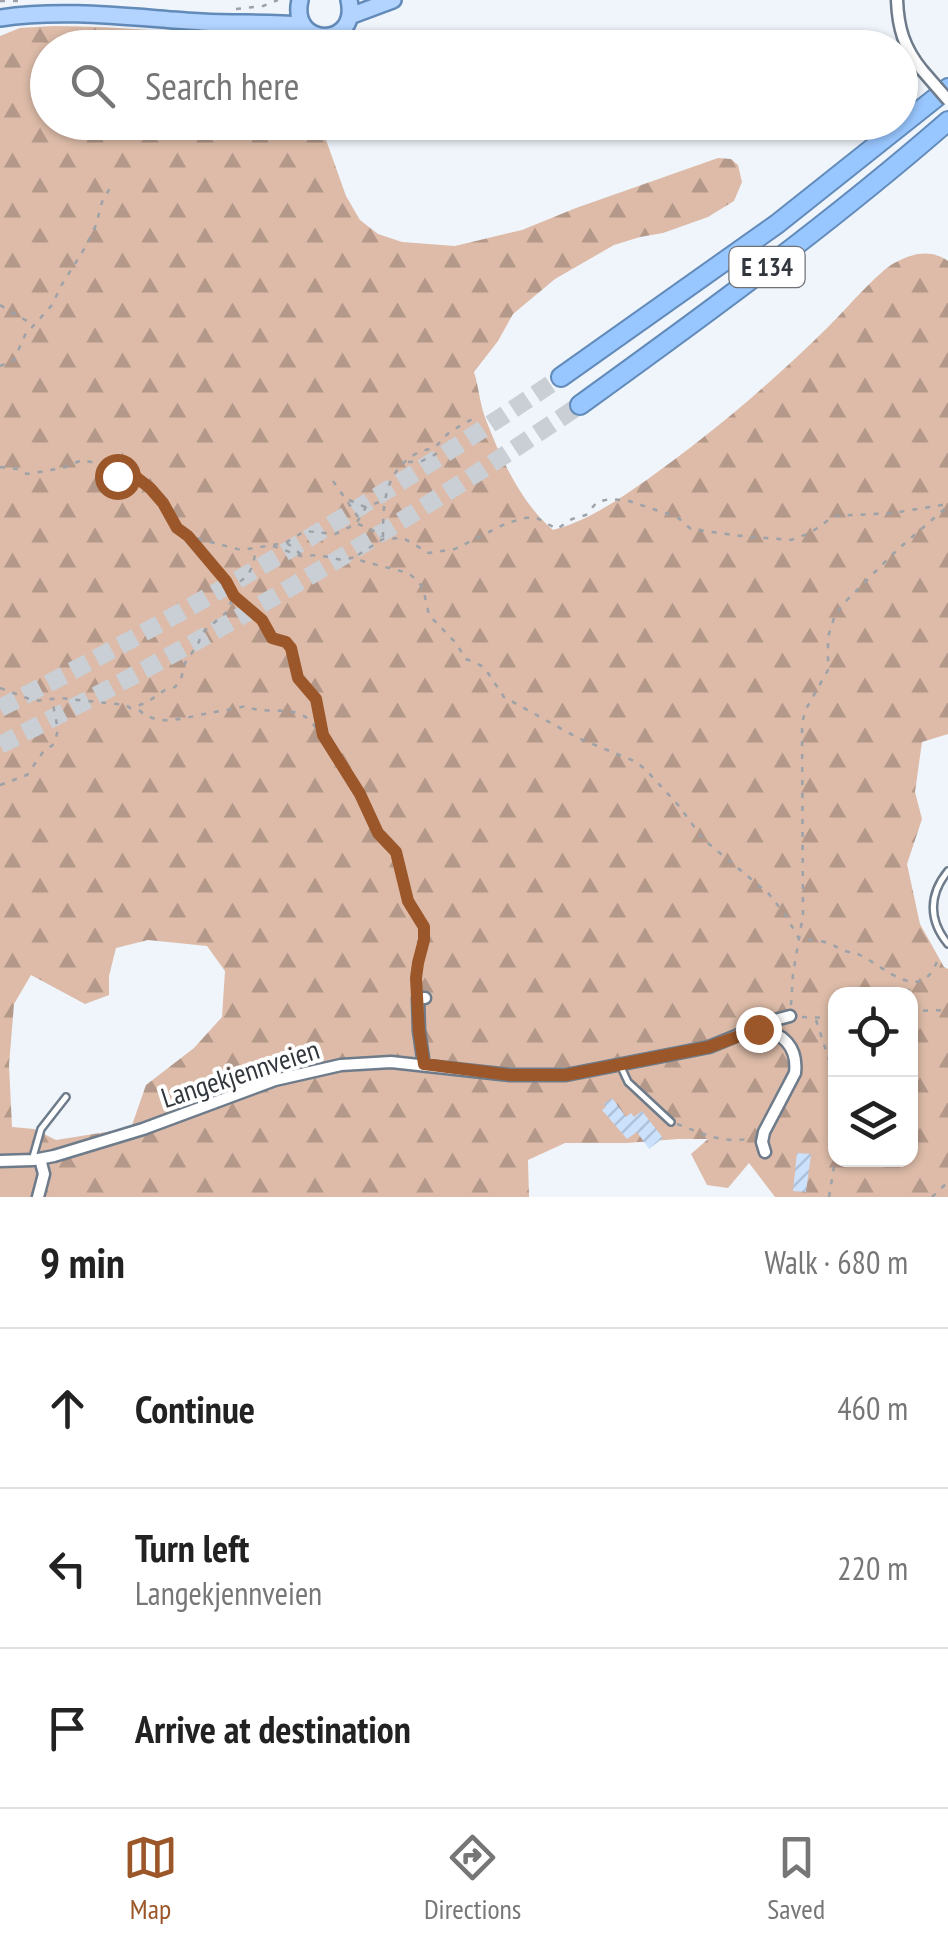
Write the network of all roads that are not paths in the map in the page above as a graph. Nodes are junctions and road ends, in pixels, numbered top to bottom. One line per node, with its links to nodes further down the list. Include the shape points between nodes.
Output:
1 (393, 0): 4 (main road)
2 (898, 0): 9 (street, bridge)
3 (300, 2): 6 (main road); 8 (main road, via 298,15)
4 (349, 8)
5 (5, 14): 6 (main road)
6 (254, 22): 7 (main road)
7 (288, 30)
8 (309, 30)
9 (900, 30)
10 (918, 64): 12 (street, bridge)
11 (948, 88): 13 (highway, E 134)
12 (948, 100)
13 (918, 112)
14 (948, 121): 17 (highway, E 134, via 832,217)
15 (883, 140): 16 (highway, E 134)
16 (561, 377)
17 (580, 405)
18 (948, 871): 19 (lane, via 932,901 934,921)
19 (948, 944)
20 (422, 998): 23 (street)
21 (790, 1016): 22 (street, Langekjennveien)
22 (758, 1029): 24 (street, Langekjennveien, via 709,1047); 27 (street, via 783,1037 796,1064 764,1132)
23 (424, 1064): 24 (street, Langekjennveien, via 541,1076); 28 (street, Langekjennveien, via 341,1065 275,1080)
24 (620, 1064): 26 (lane, via 628,1082)
25 (66, 1097): 28 (lane, via 38,1134)
26 (671, 1122)
27 (765, 1152)
28 (36, 1159): 29 (street, Langekjennveien); 30 (street, via 44,1174)
29 (0, 1162)
30 (38, 1197)

